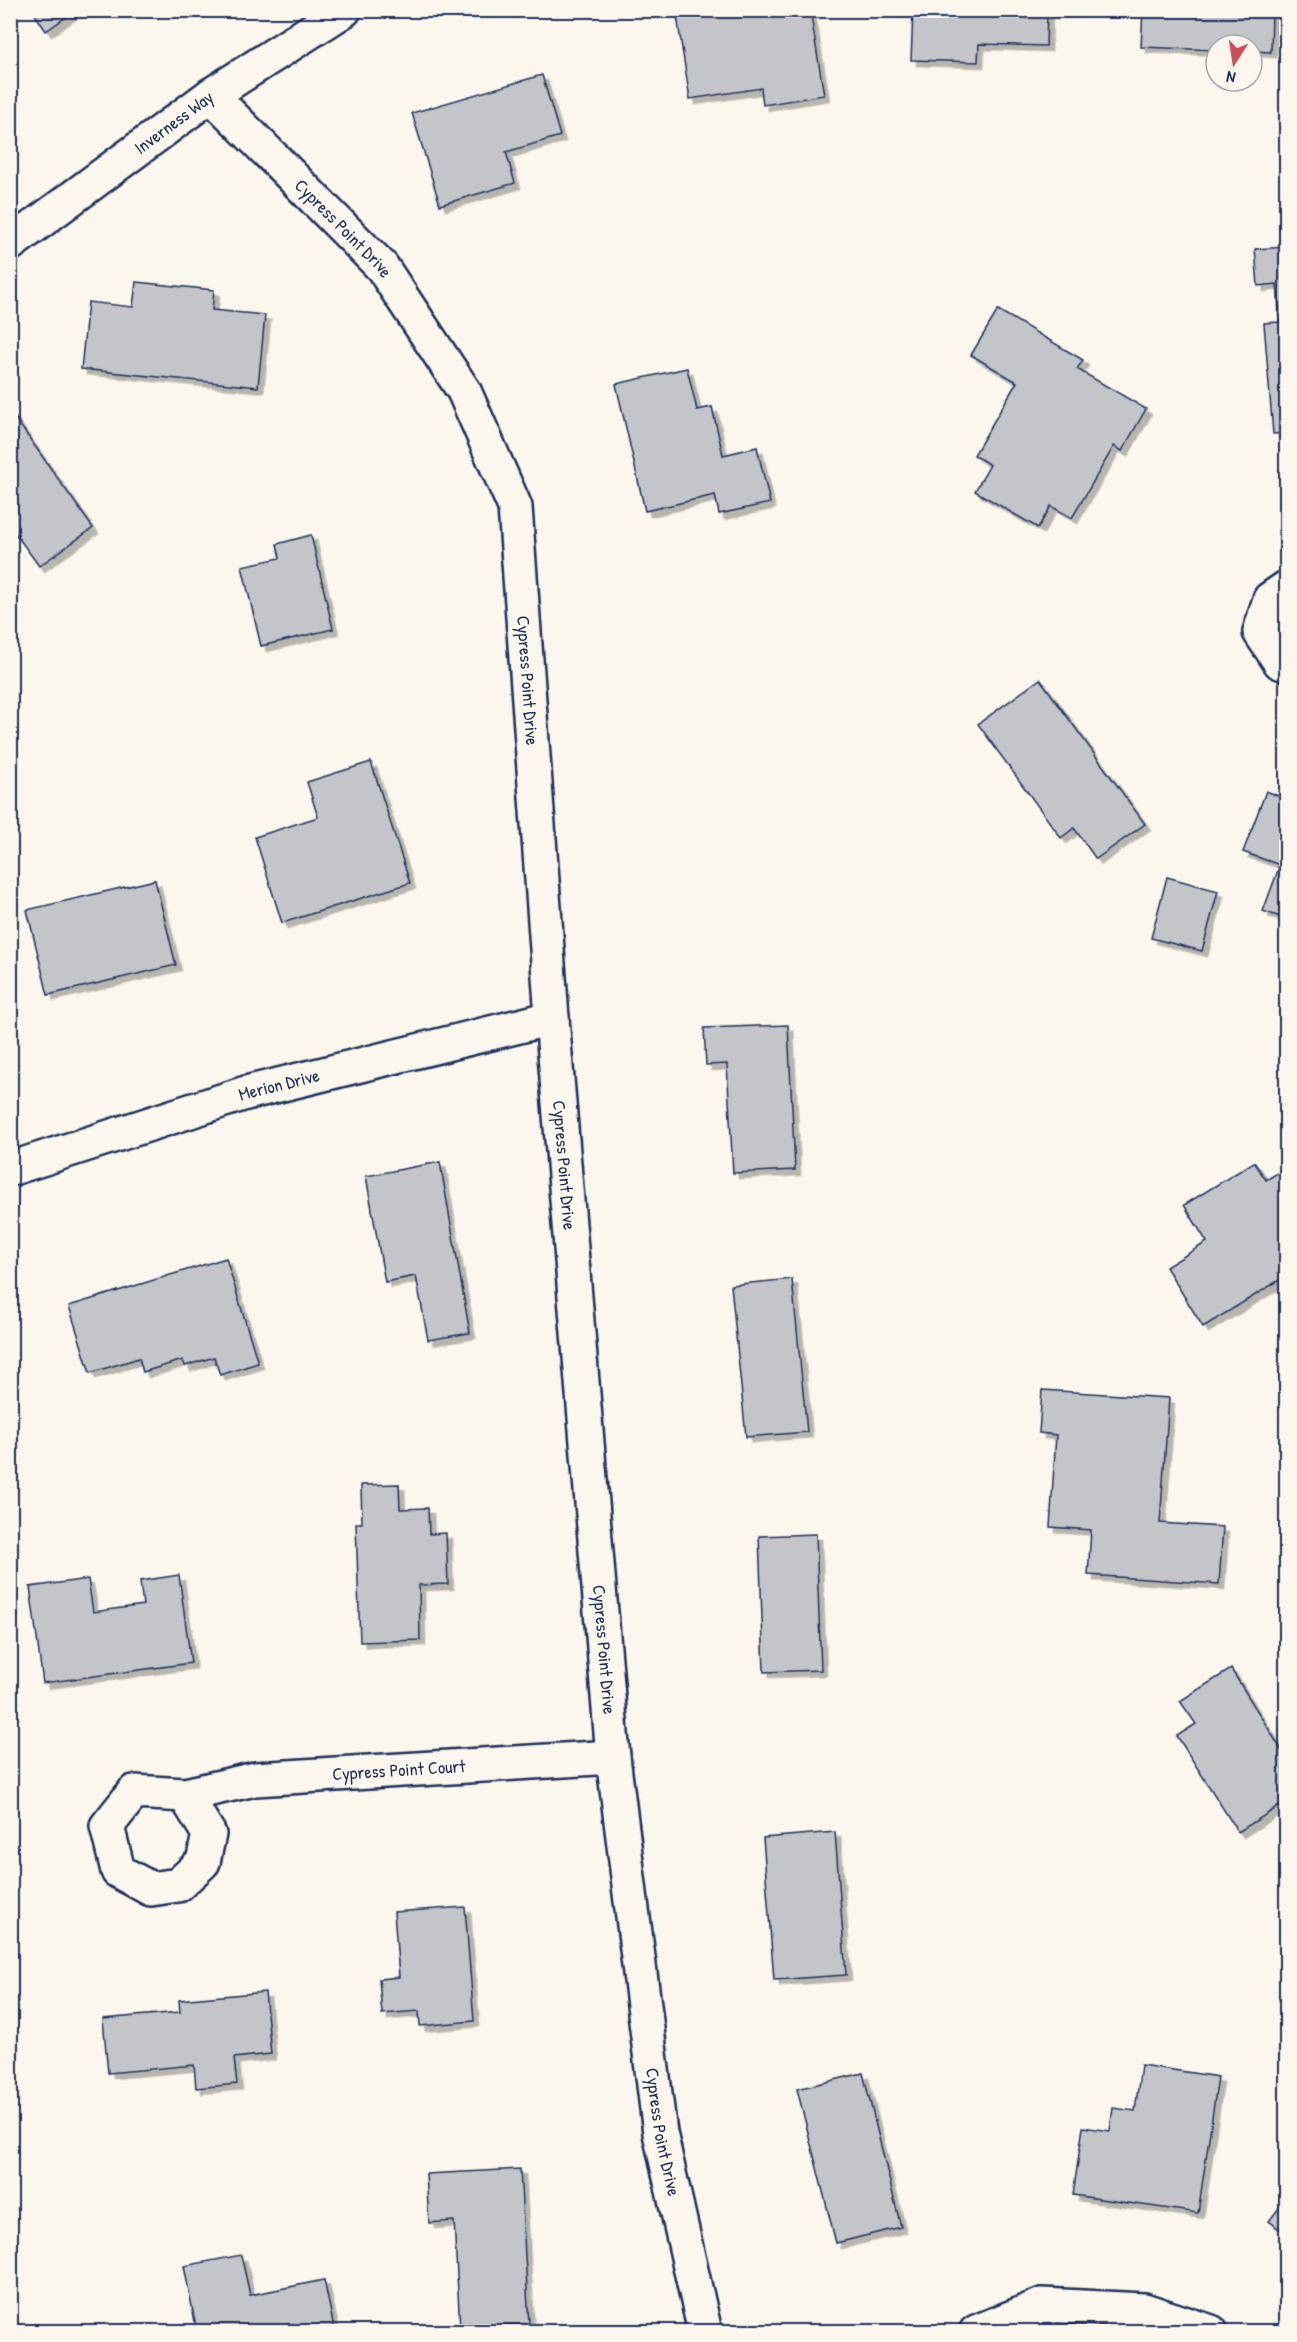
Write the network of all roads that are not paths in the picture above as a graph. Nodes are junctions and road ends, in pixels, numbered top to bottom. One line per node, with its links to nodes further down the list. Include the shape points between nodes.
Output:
1 (344, 10): 2 (street, Inverness Way)
2 (211, 95): 3 (street, Inverness Way); 6 (street, Cypress Point Drive, via 382,267 464,390 515,507)
3 (10, 244)
4 (1287, 588): 5 (street, via 1270,599 1260,632 1280,662)
5 (1287, 664)
6 (552, 1018): 7 (street, Merion Drive, via 246,1093); 8 (street, Cypress Point Drive)
7 (10, 1169)
8 (613, 1757): 9 (street, Cypress Point Court, via 255,1779); 10 (street, Cypress Point Drive, via 660,2133)
9 (185, 1795)
10 (705, 2331)
11 (976, 2331): 12 (street, via 1042,2306 1144,2310)
12 (1212, 2331)

